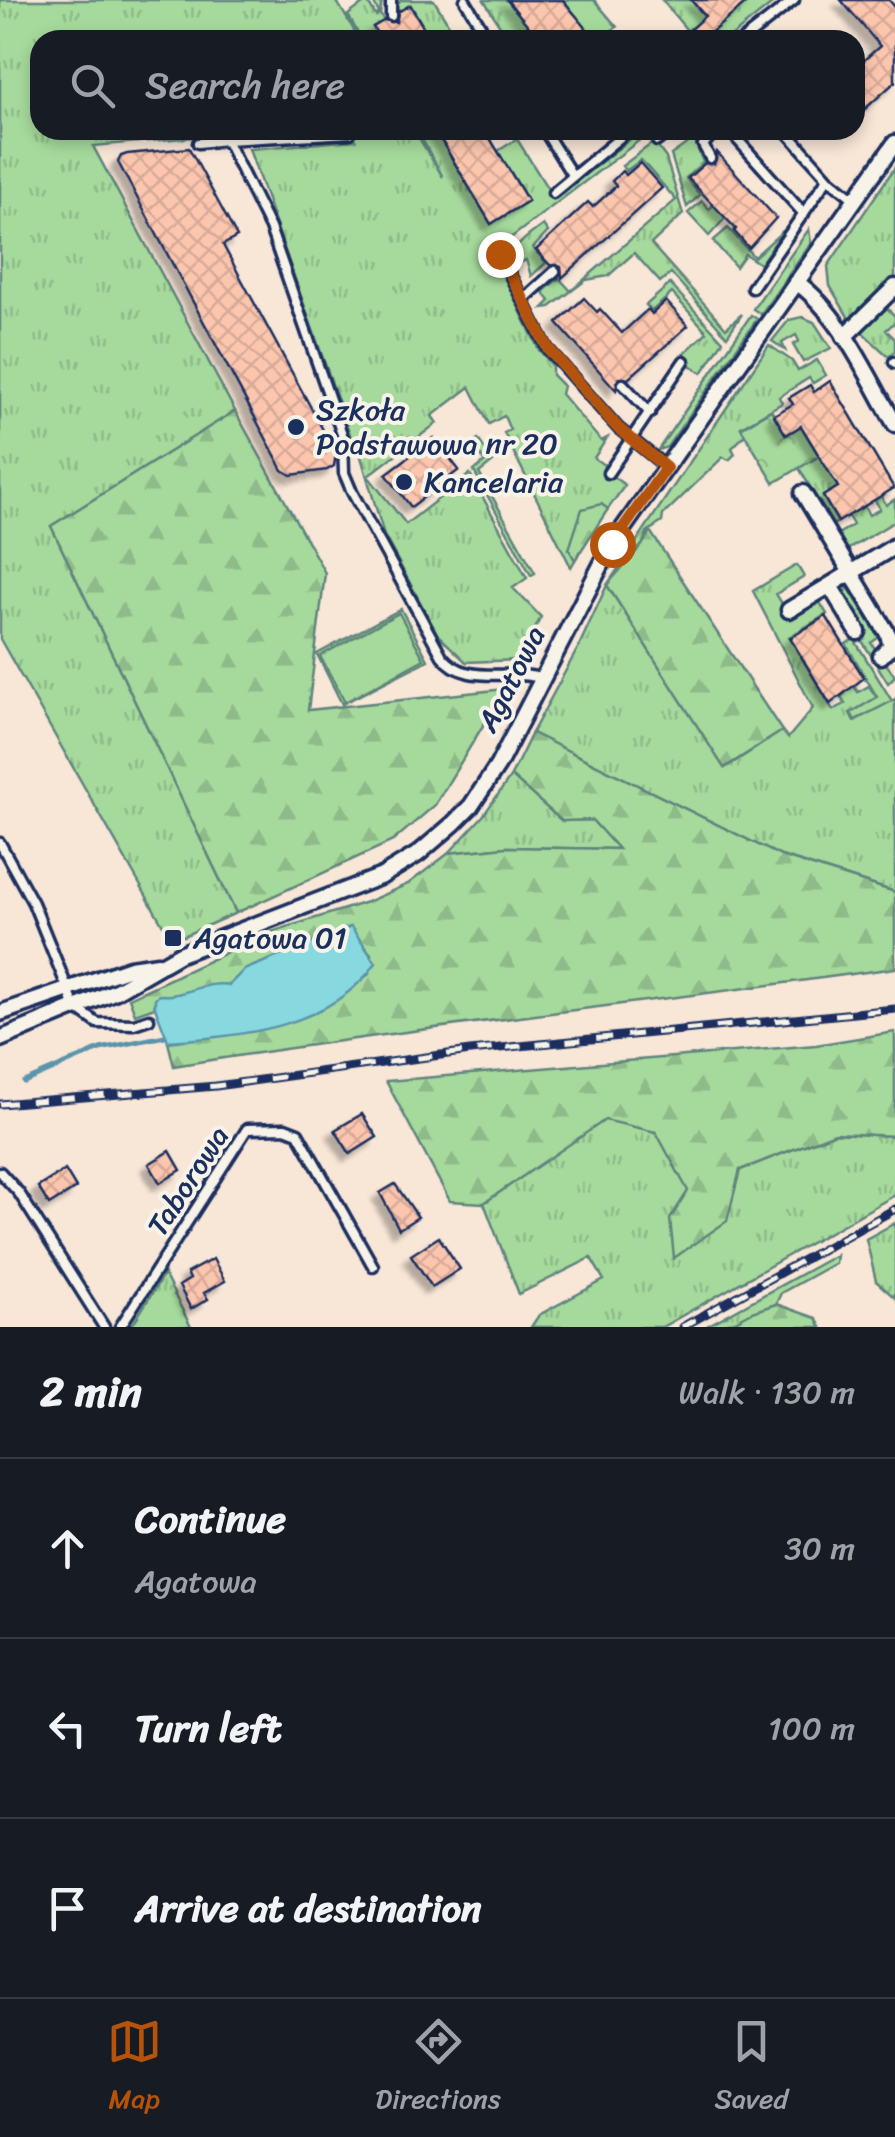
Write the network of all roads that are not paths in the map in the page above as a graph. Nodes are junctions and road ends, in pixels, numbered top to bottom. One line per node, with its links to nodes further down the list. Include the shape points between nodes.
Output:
1 (391, 0): 4 (lane)
2 (465, 0): 5 (lane)
3 (794, 0): 6 (lane)
4 (391, 16)
5 (483, 30)
6 (755, 30)
7 (226, 140): 13 (lane); 42 (lane, via 270,228 343,438 344,473 442,656 464,674)
8 (550, 140): 16 (lane)
9 (617, 140): 16 (lane)
10 (708, 140): 15 (lane)
11 (738, 140): 20 (lane)
12 (794, 140): 17 (lane)
13 (198, 142)
14 (895, 143): 19 (street, Agatowa)
15 (710, 158)
16 (572, 176): 18 (lane)
17 (828, 178): 19 (lane); 20 (lane)
18 (553, 193)
19 (854, 198): 23 (street, Agatowa)
20 (804, 214): 25 (lane)
21 (497, 249): 26 (lane)
22 (555, 270): 26 (lane)
23 (796, 282): 27 (street); 33 (street, Agatowa)
24 (895, 286): 27 (street)
25 (752, 288)
26 (523, 300): 32 (lane, via 548,348)
27 (844, 337): 31 (street)
28 (684, 361): 30 (lane)
29 (623, 384): 30 (lane)
30 (650, 413): 32 (lane)
31 (895, 424)
32 (631, 440): 33 (lane); 34 (lane)
33 (666, 468): 42 (street, Agatowa, via 612,544)
34 (608, 472)
35 (804, 493): 37 (street)
36 (895, 546): 37 (street)
37 (852, 573): 38 (street); 41 (street, via 891,640)
38 (830, 586): 39 (street); 40 (street)
39 (790, 610)
40 (858, 632)
41 (881, 656)
42 (540, 678): 44 (street, Agatowa, via 484,786 418,854 361,886)
43 (0, 843): 45 (lane)
44 (159, 964): 45 (street, Agatowa); 46 (street, Agatowa)
45 (68, 988): 46 (lane); 47 (street, Agatowa)
46 (75, 1008): 48 (lane, via 96,1023); 49 (street, Agatowa)
47 (0, 1013)
48 (148, 1019)
49 (0, 1039)
50 (0, 1172): 52 (lane)
51 (373, 1266): 53 (lane, Taborowa, via 298,1132 247,1129)
52 (104, 1327)
53 (120, 1327)

